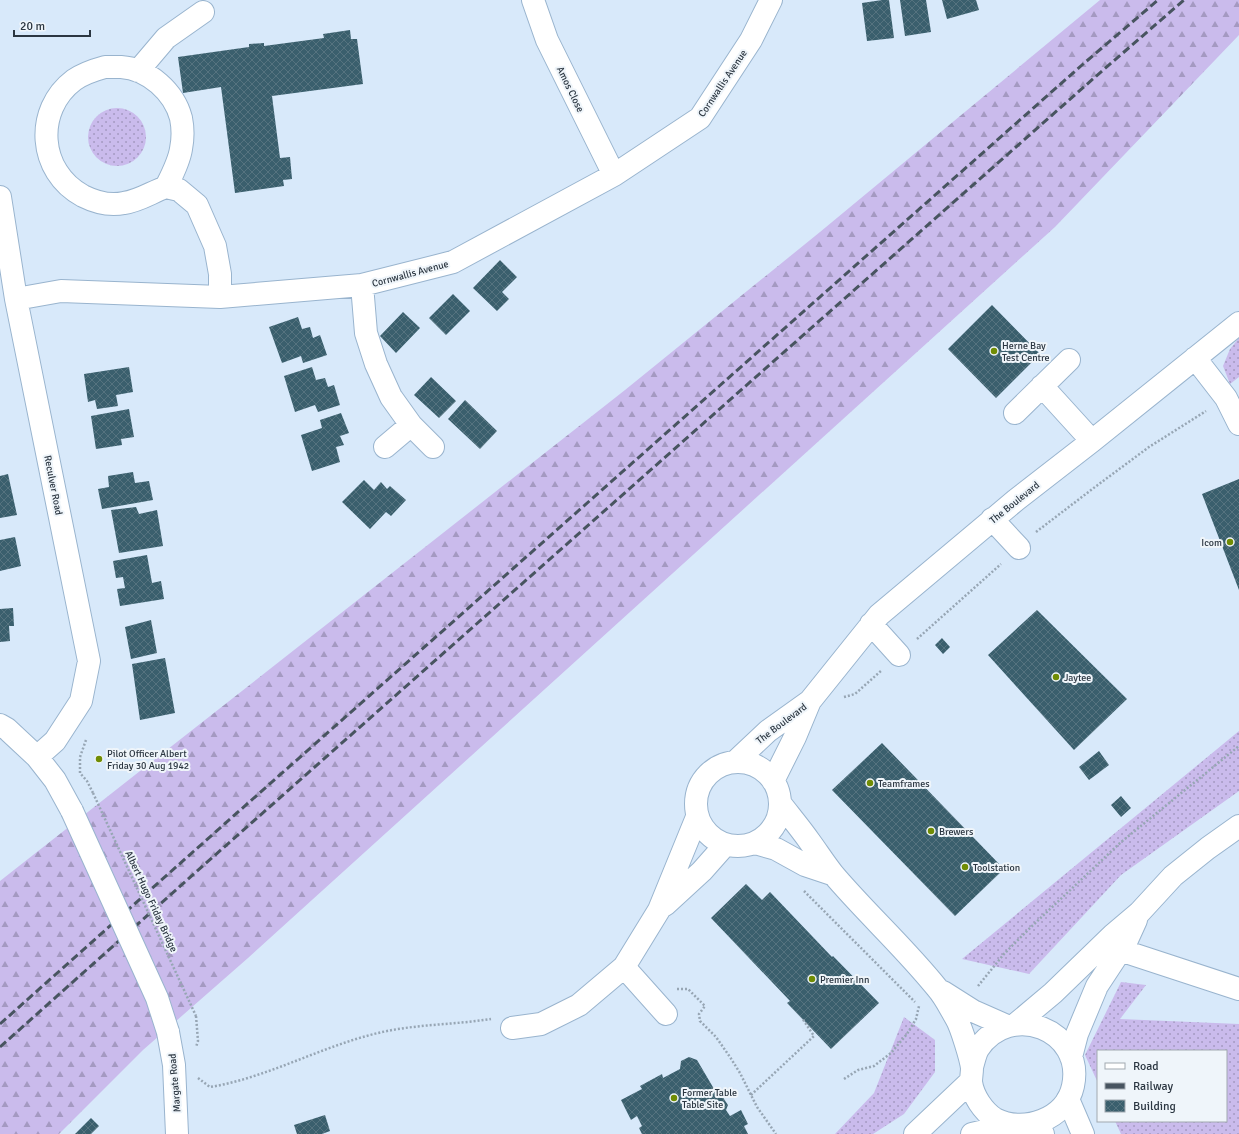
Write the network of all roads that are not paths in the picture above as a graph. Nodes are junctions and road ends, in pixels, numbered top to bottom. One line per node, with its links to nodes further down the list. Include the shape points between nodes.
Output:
1 (532, 0): 5 (main road, Amos Close, via 547,40)
2 (771, 0): 5 (main road, Cornwallis Avenue, via 751,40 700,118)
3 (202, 12): 4 (main road, via 166,38)
4 (138, 71): 6 (main road, via 153,79 165,90 175,103 181,118 181,151); 6 (main road, via 122,67 105,68 75,79 53,104 47,120 48,152 54,168 63,181 90,200 123,204)
5 (614, 176): 8 (main road, Cornwallis Avenue, via 453,262)
6 (166, 187): 9 (main road, via 179,190 197,205 215,246 220,274)
7 (0, 197): 10 (main road, Reculver Road)
8 (362, 286): 9 (main road, Cornwallis Avenue); 17 (main road, via 366,333 376,364 391,397)
9 (220, 297): 10 (main road, Cornwallis Avenue, via 60,291)
10 (16, 299): 27 (main road, Reculver Road, via 89,661 82,701 55,741)
11 (1239, 323): 12 (main road, The Boulevard)
12 (1195, 358): 16 (main road, via 1226,398); 18 (main road, The Boulevard)
13 (1069, 360): 14 (main road)
14 (1042, 386): 15 (main road); 18 (main road)
15 (1015, 413)
16 (1239, 424)
17 (411, 425): 19 (main road); 20 (main road)
18 (1092, 441): 21 (main road, The Boulevard)
19 (385, 447)
20 (433, 447)
21 (992, 519): 22 (main road); 23 (main road, The Boulevard)
22 (1018, 548)
23 (871, 624): 24 (main road); 25 (main road, The Boulevard)
24 (899, 655)
25 (816, 694): 28 (main road, The Boulevard, via 768,731); 29 (main road, The Boulevard)
26 (0, 726): 27 (main road, Margate Road, via 7,729)
27 (37, 757): 49 (main road, Margate Road, bridge, via 55,780 72,811 157,998 182,1064)
28 (735, 762): 29 (main road, via 750,764 763,770); 31 (main road, via 720,766 708,775 699,787 695,802)
29 (773, 781): 30 (main road)
30 (780, 803): 33 (main road, via 777,820 768,834); 35 (main road)
31 (697, 817): 34 (main road, via 708,834); 36 (main road)
32 (1239, 826): 37 (main road, via 1173,876)
33 (755, 843): 34 (main road, via 735,847); 35 (main road, via 776,849 805,865)
34 (725, 845): 36 (main road, via 702,871)
35 (832, 874): 40 (main road)
36 (659, 910): 39 (main road)
37 (1139, 913): 38 (main road); 43 (main road, via 1113,935 1054,994)
38 (1120, 950): 41 (main road); 45 (main road, via 1097,986 1077,1034)
39 (624, 966): 42 (main road); 44 (main road, via 579,1005 541,1024)
40 (938, 989): 43 (main road, via 973,1011); 46 (main road, via 959,1024)
41 (1239, 989)
42 (666, 1014)
43 (1012, 1025): 45 (main road, via 1034,1025 1050,1031 1062,1042); 46 (main road, via 990,1035 978,1049)
44 (512, 1028)
45 (1071, 1057): 47 (main road, via 1074,1071 1073,1086)
46 (971, 1074): 48 (main road, via 975,1096 984,1109 996,1119); 50 (main road)
47 (1068, 1099): 48 (main road, via 1060,1111 1048,1120 1036,1125); 53 (main road)
48 (1016, 1126): 51 (main road); 52 (main road)
49 (177, 1134)
50 (915, 1134)
51 (972, 1134)
52 (1043, 1134)
53 (1083, 1134)

